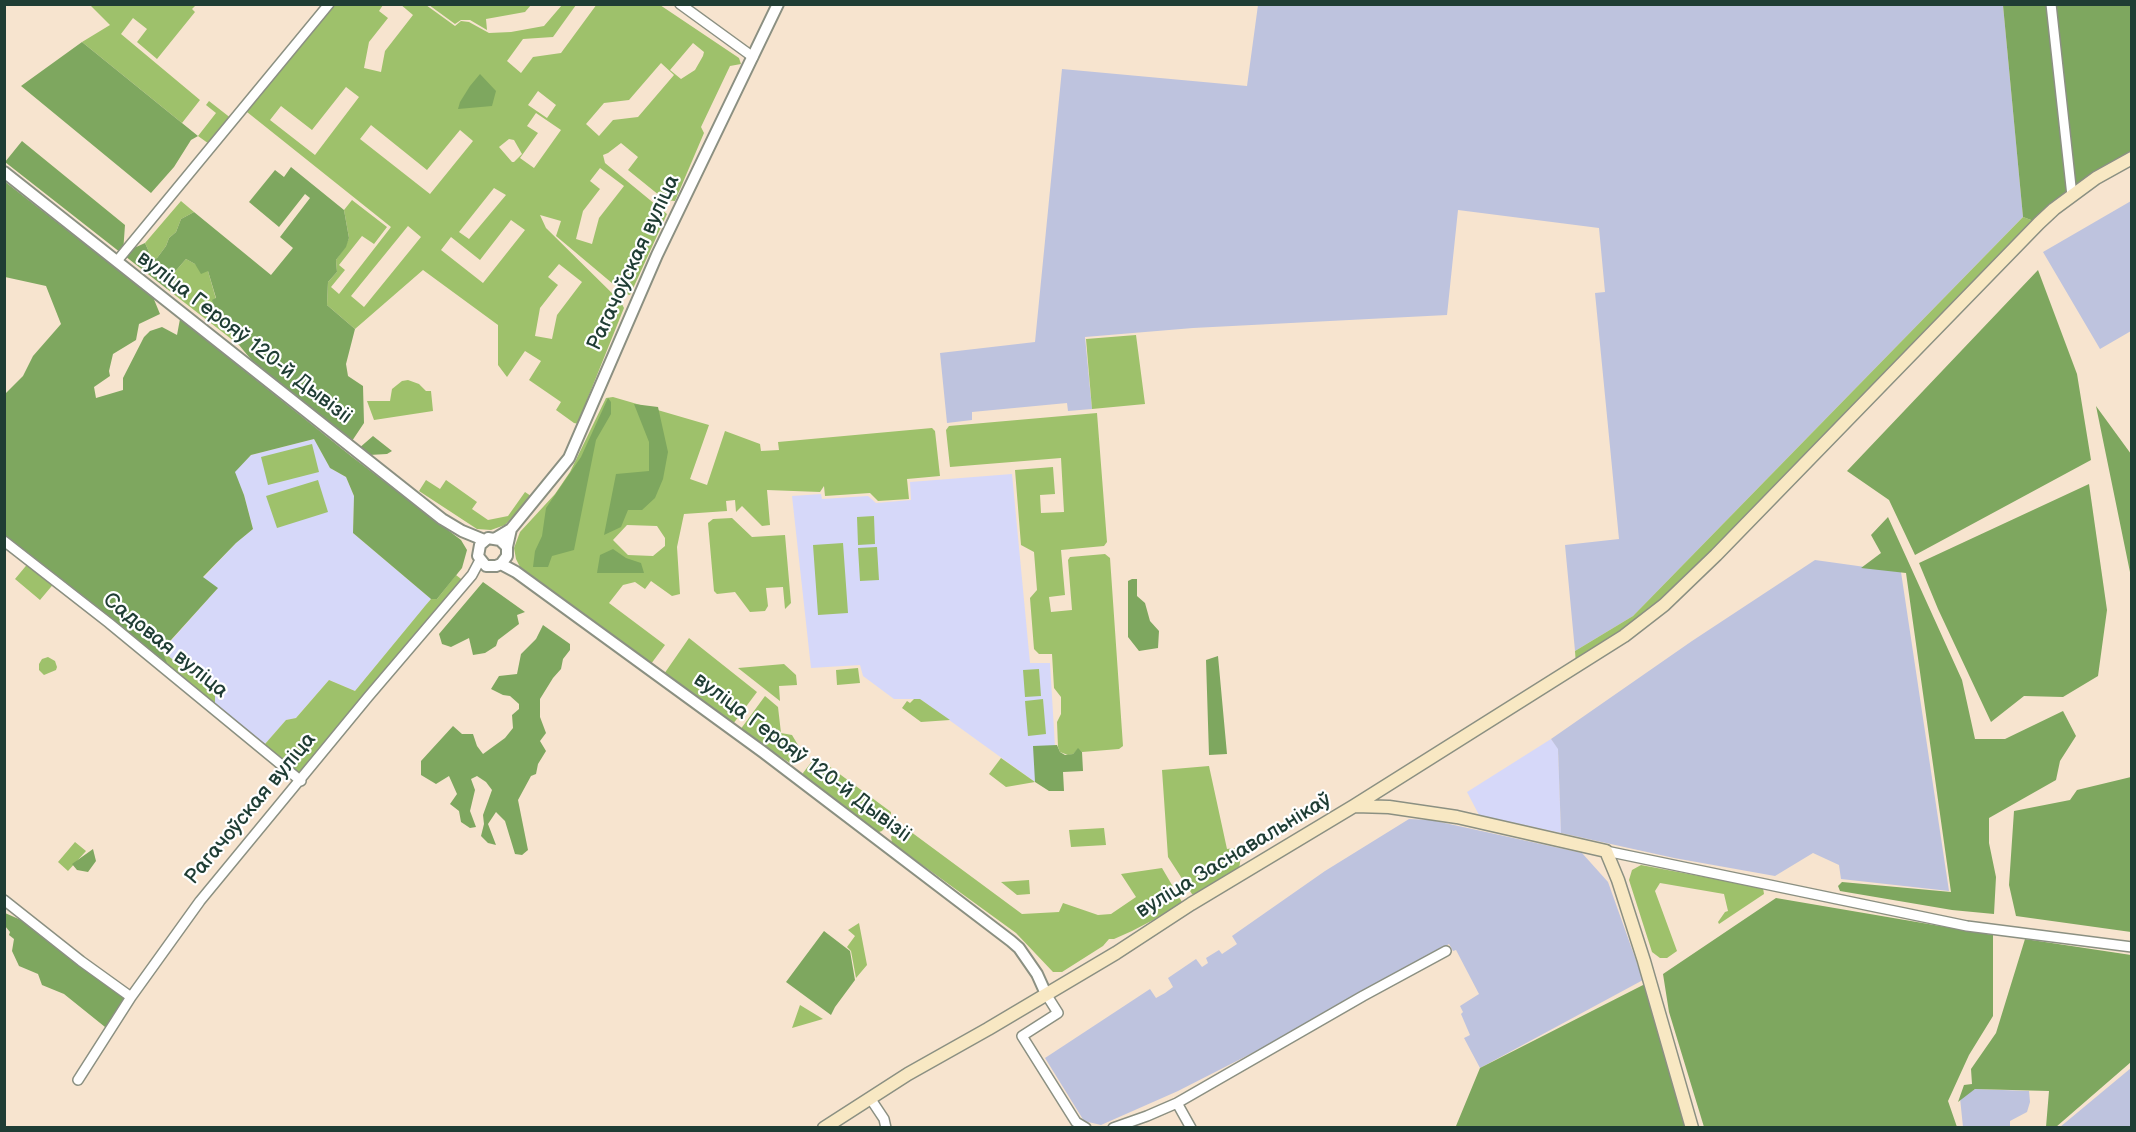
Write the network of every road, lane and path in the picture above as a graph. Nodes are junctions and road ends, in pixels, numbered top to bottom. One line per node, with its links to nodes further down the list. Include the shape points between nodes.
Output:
1 (329, 4): 9 (street)
2 (680, 4): 5 (street)
3 (778, 4): 5 (street, Рагачоўская вуліца)
4 (2051, 4): 8 (street)
5 (753, 57): 10 (street, Рагачоўская вуліца, via 653,265 573,449 558,473)
6 (2132, 158): 8 (main road)
7 (4, 172): 9 (street, вуліца Герояў 120-й Дывізіі)
8 (2072, 196): 18 (main road, via 2039,223 1664,605 1624,636)
9 (117, 261): 13 (street, вуліца Герояў 120-й Дывізіі, via 442,519)
10 (511, 528): 11 (street, Рагачоўская вуліца); 14 (street, Рагачоўская вуліца)
11 (496, 538): 13 (street); 14 (street, via 504,543)
12 (4, 541): 17 (street, Садовая вуліца)
13 (481, 544): 15 (street)
14 (501, 559): 15 (street); 16 (street, Рагачоўская вуліца); 23 (street, вуліца Герояў 120-й Дывізіі, via 1011,941 1037,974)
15 (480, 560): 16 (street, Рагачоўская вуліца)
16 (472, 575): 17 (street, Рагачоўская вуліца)
17 (301, 781): 24 (street, Рагачоўская вуліца, via 200,901)
18 (1354, 806): 19 (main road, вуліца Заснавальнікаў, via 1449,815); 23 (main road, вуліца Заснавальнікаў)
19 (1606, 851): 21 (street, вуліца Заснавальнікаў, via 1967,926); 33 (main road, via 1644,961)
20 (4, 900): 24 (street)
21 (2132, 947)
22 (1446, 951): 27 (street)
23 (1046, 994): 26 (main road, вуліца Заснавальнікаў); 30 (street, via 1058,1014 1022,1036 1076,1122)
24 (131, 997): 25 (street, Рагачоўская вуліца)
25 (78, 1080)
26 (870, 1098): 28 (main road, вуліца Заснавальнікаў); 29 (street)
27 (1177, 1103): 31 (street); 32 (street)
28 (824, 1128)
29 (886, 1128)
30 (1086, 1128)
31 (1113, 1128)
32 (1191, 1128)
33 (1692, 1128)

